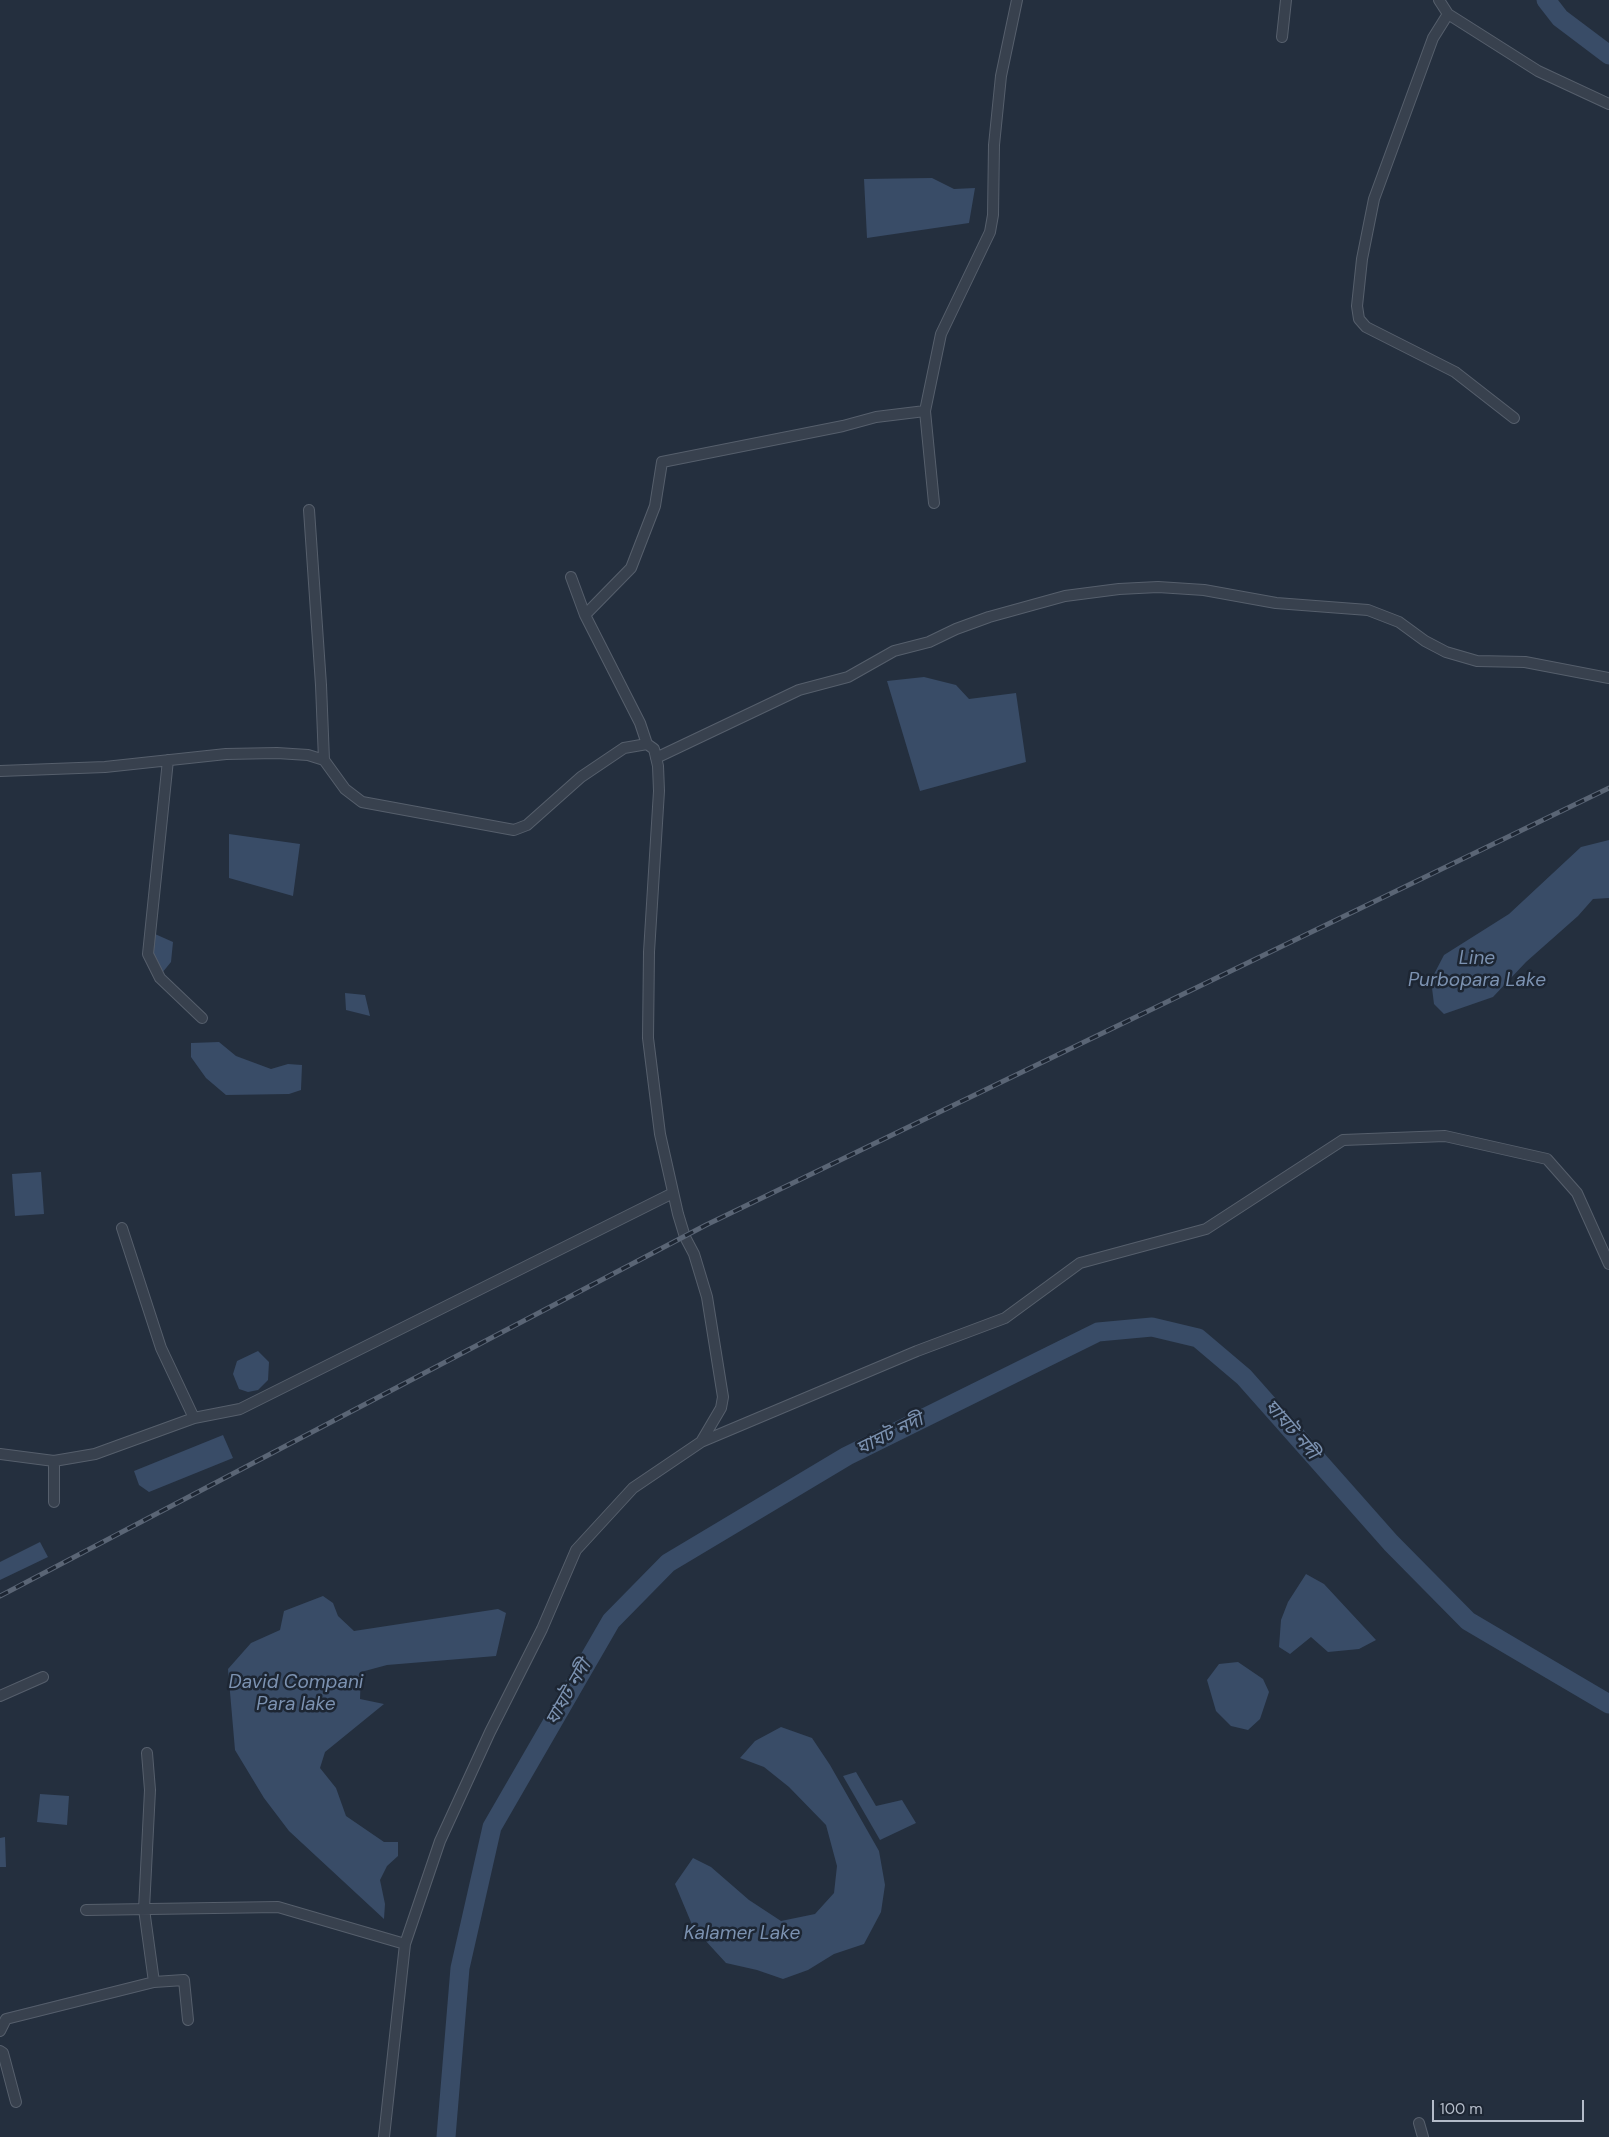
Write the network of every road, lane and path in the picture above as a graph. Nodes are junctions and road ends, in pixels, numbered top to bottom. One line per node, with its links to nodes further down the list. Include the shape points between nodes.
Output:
1 (1017, 0): 7 (street, via 1001,76 990,232 941,334)
2 (1286, 0): 5 (street)
3 (1439, 0): 4 (street)
4 (1448, 14): 6 (street, via 1538,71); 8 (street, via 1434,38 1374,199 1362,260 1358,319 1366,327 1455,372)
5 (1282, 36)
6 (1609, 104)
7 (924, 411): 9 (street); 12 (street, via 876,417 662,462 655,506 631,568)
8 (1514, 418)
9 (934, 503)
10 (309, 510): 17 (street)
11 (571, 577): 12 (street)
12 (585, 615): 14 (street, via 640,723)
13 (1609, 678): 15 (street, via 1525,662 1477,661 1446,652 1399,622 1368,610 1276,603 1204,590 1119,589 1065,596 894,651 848,676 800,690)
14 (647, 744): 15 (street, via 654,749); 17 (street, via 624,748 614,754 581,777 527,825 514,830 362,802 345,790)
15 (656, 758): 20 (street, via 659,791 647,1013 660,1134)
16 (168, 760): 17 (street, via 277,753); 18 (street, via 106,767); 19 (street, via 148,954 160,978)
17 (324, 760)
18 (0, 771)
19 (202, 1018)
20 (673, 1193): 23 (street, via 240,1409); 24 (street, via 707,1298 723,1398 721,1408)
21 (122, 1228): 23 (street, via 161,1348)
22 (1609, 1264): 24 (street, via 1577,1193 1547,1159 1445,1136 1342,1140 1206,1228 1080,1263 1005,1318)
23 (194, 1418): 26 (street, via 95,1454)
24 (700, 1442): 33 (street, via 633,1488 576,1550 542,1629 440,1841)
25 (0, 1454): 26 (street)
26 (54, 1461): 27 (street)
27 (54, 1502)
28 (43, 1677): 29 (street)
29 (0, 1696)
30 (147, 1753): 31 (street, via 150,1790)
31 (144, 1909): 32 (street); 33 (street, via 278,1908); 34 (street)
32 (86, 1910)
33 (405, 1944): 40 (street)
34 (154, 1982): 35 (street, via 184,1980); 36 (street, via 6,2019)
35 (188, 2020)
36 (0, 2031)
37 (0, 2051): 38 (street)
38 (16, 2102)
39 (1419, 2123): 41 (street)
40 (384, 2137)
41 (1423, 2137)

